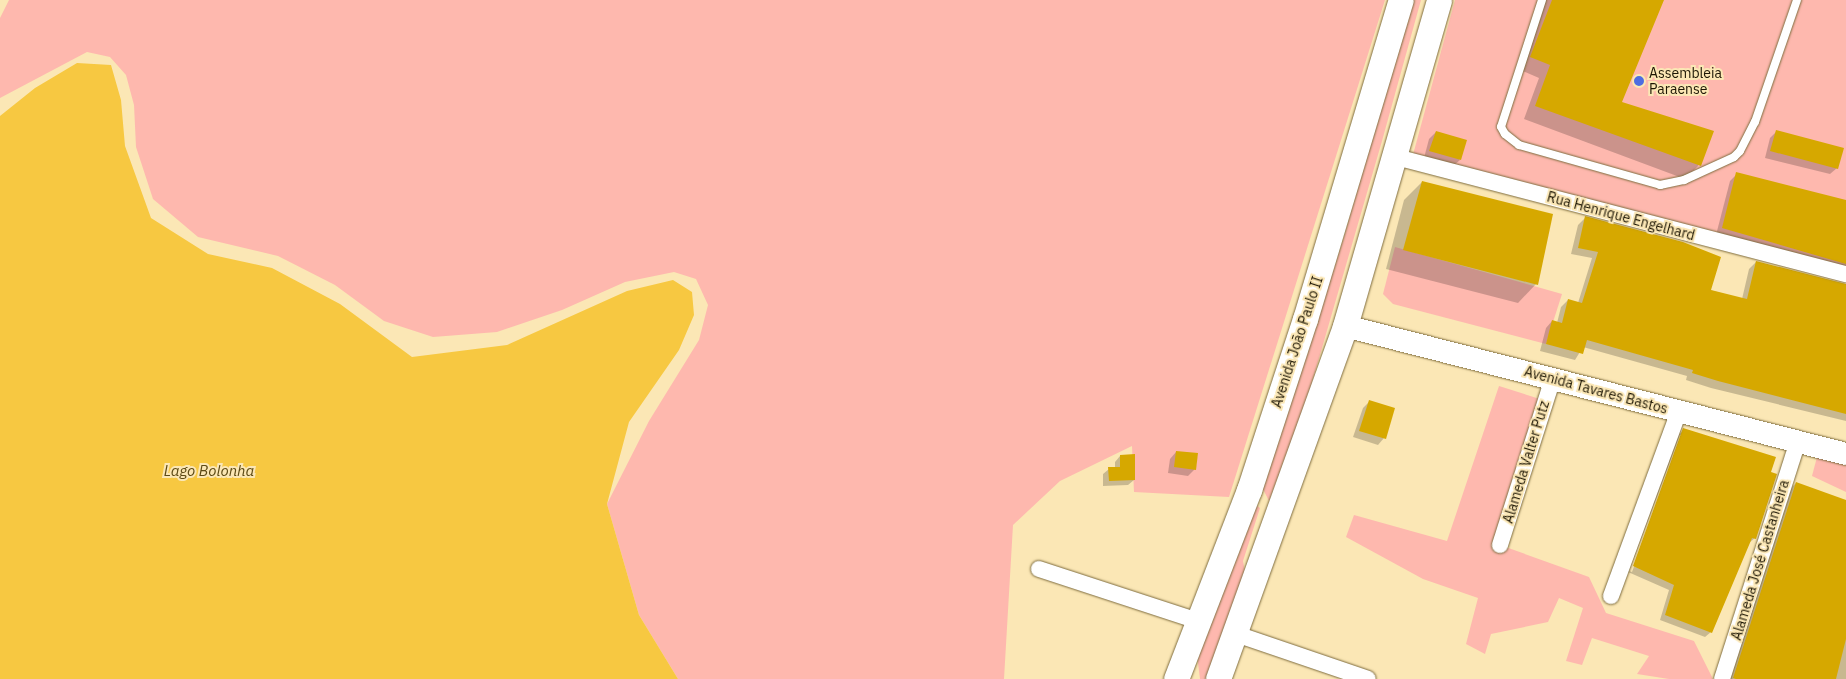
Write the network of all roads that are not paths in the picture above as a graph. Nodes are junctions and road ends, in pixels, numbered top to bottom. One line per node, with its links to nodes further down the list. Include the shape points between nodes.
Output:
1 (1401, 0): 12 (main road, Avenida João Paulo II, via 1305,319)
2 (1439, 0): 5 (main road)
3 (1542, 0): 4 (lane, via 1501,127 1505,134 1519,144 1660,184 1684,180 1734,157 1740,150 1755,122)
4 (1797, 0)
5 (1396, 157): 6 (street, Rua Henrique Engelhard); 7 (main road)
6 (1846, 274)
7 (1345, 326): 8 (main road, Avenida Tavares Bastos); 15 (main road)
8 (1553, 378): 9 (main road, Avenida Tavares Bastos); 13 (street, Alameda Valter Putz)
9 (1679, 411): 10 (main road, Avenida Tavares Bastos); 16 (street)
10 (1798, 441): 11 (main road, Avenida Tavares Bastos); 23 (street, Alameda José Castanheira)
11 (1846, 454)
12 (1249, 490): 15 (main road, via 1262,494 1267,504 1250,556); 17 (main road, Avenida João Paulo II)
13 (1500, 546)
14 (1039, 569): 17 (street)
15 (1258, 570): 18 (main road)
16 (1611, 596)
17 (1198, 621): 19 (main road, Avenida João Paulo II)
18 (1236, 634): 21 (main road); 22 (street)
19 (1189, 668): 20 (main road, Avenida João Paulo II)
20 (1176, 679)
21 (1218, 679)
22 (1368, 679)
23 (1722, 679)

